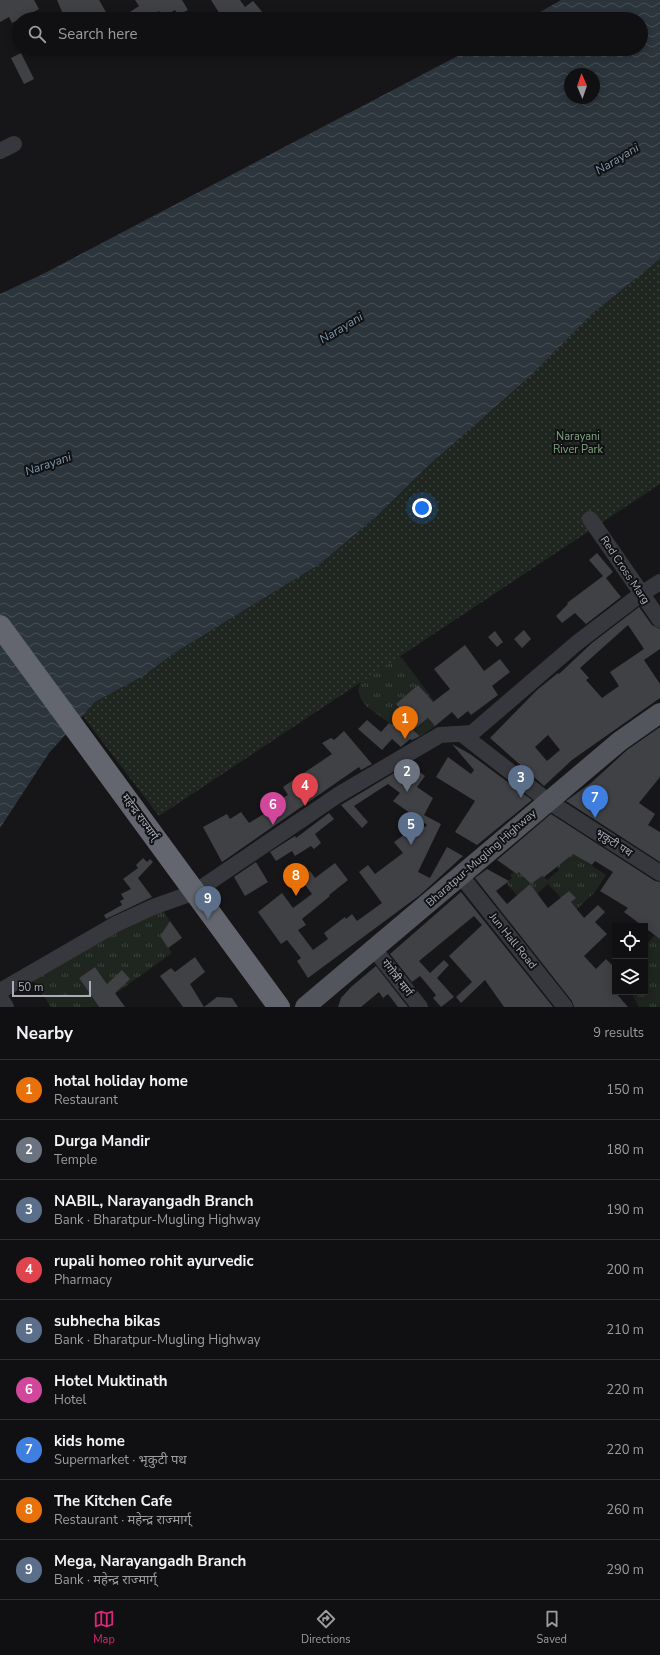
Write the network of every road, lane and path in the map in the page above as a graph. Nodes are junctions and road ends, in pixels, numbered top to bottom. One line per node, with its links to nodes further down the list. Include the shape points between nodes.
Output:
1 (590, 518): 3 (street, Red Cross Marg)
2 (660, 582): 3 (street)
3 (641, 594): 4 (street, Red Cross Marg); 7 (street, via 578,642 476,730)
4 (660, 620)
5 (0, 626): 11 (highway, महेन्द्र राज्मार्ग्)
6 (660, 713): 8 (main road, Bharatpur-Mugling Highway, via 620,741)
7 (463, 735): 8 (street, भृकुटी पथ); 11 (street, via 440,734 338,795)
8 (548, 801): 9 (street, भृकुटी पथ); 10 (main road, Bharatpur-Mugling Highway)
9 (660, 873)
10 (461, 876): 12 (main road, Bharatpur-Mugling Highway); 19 (street, Jun Hall Road)
11 (195, 892): 13 (street, via 116,924); 16 (highway, महेन्द्र राज्मार्ग्)
12 (374, 949): 17 (main road, Bharatpur-Mugling Highway); 18 (street, गंगोत्री मार्ग)
13 (0, 991)
14 (0, 997): 15 (street)
15 (6, 1007)
16 (279, 1007)
17 (305, 1007)
18 (420, 1007)
19 (565, 1007)

